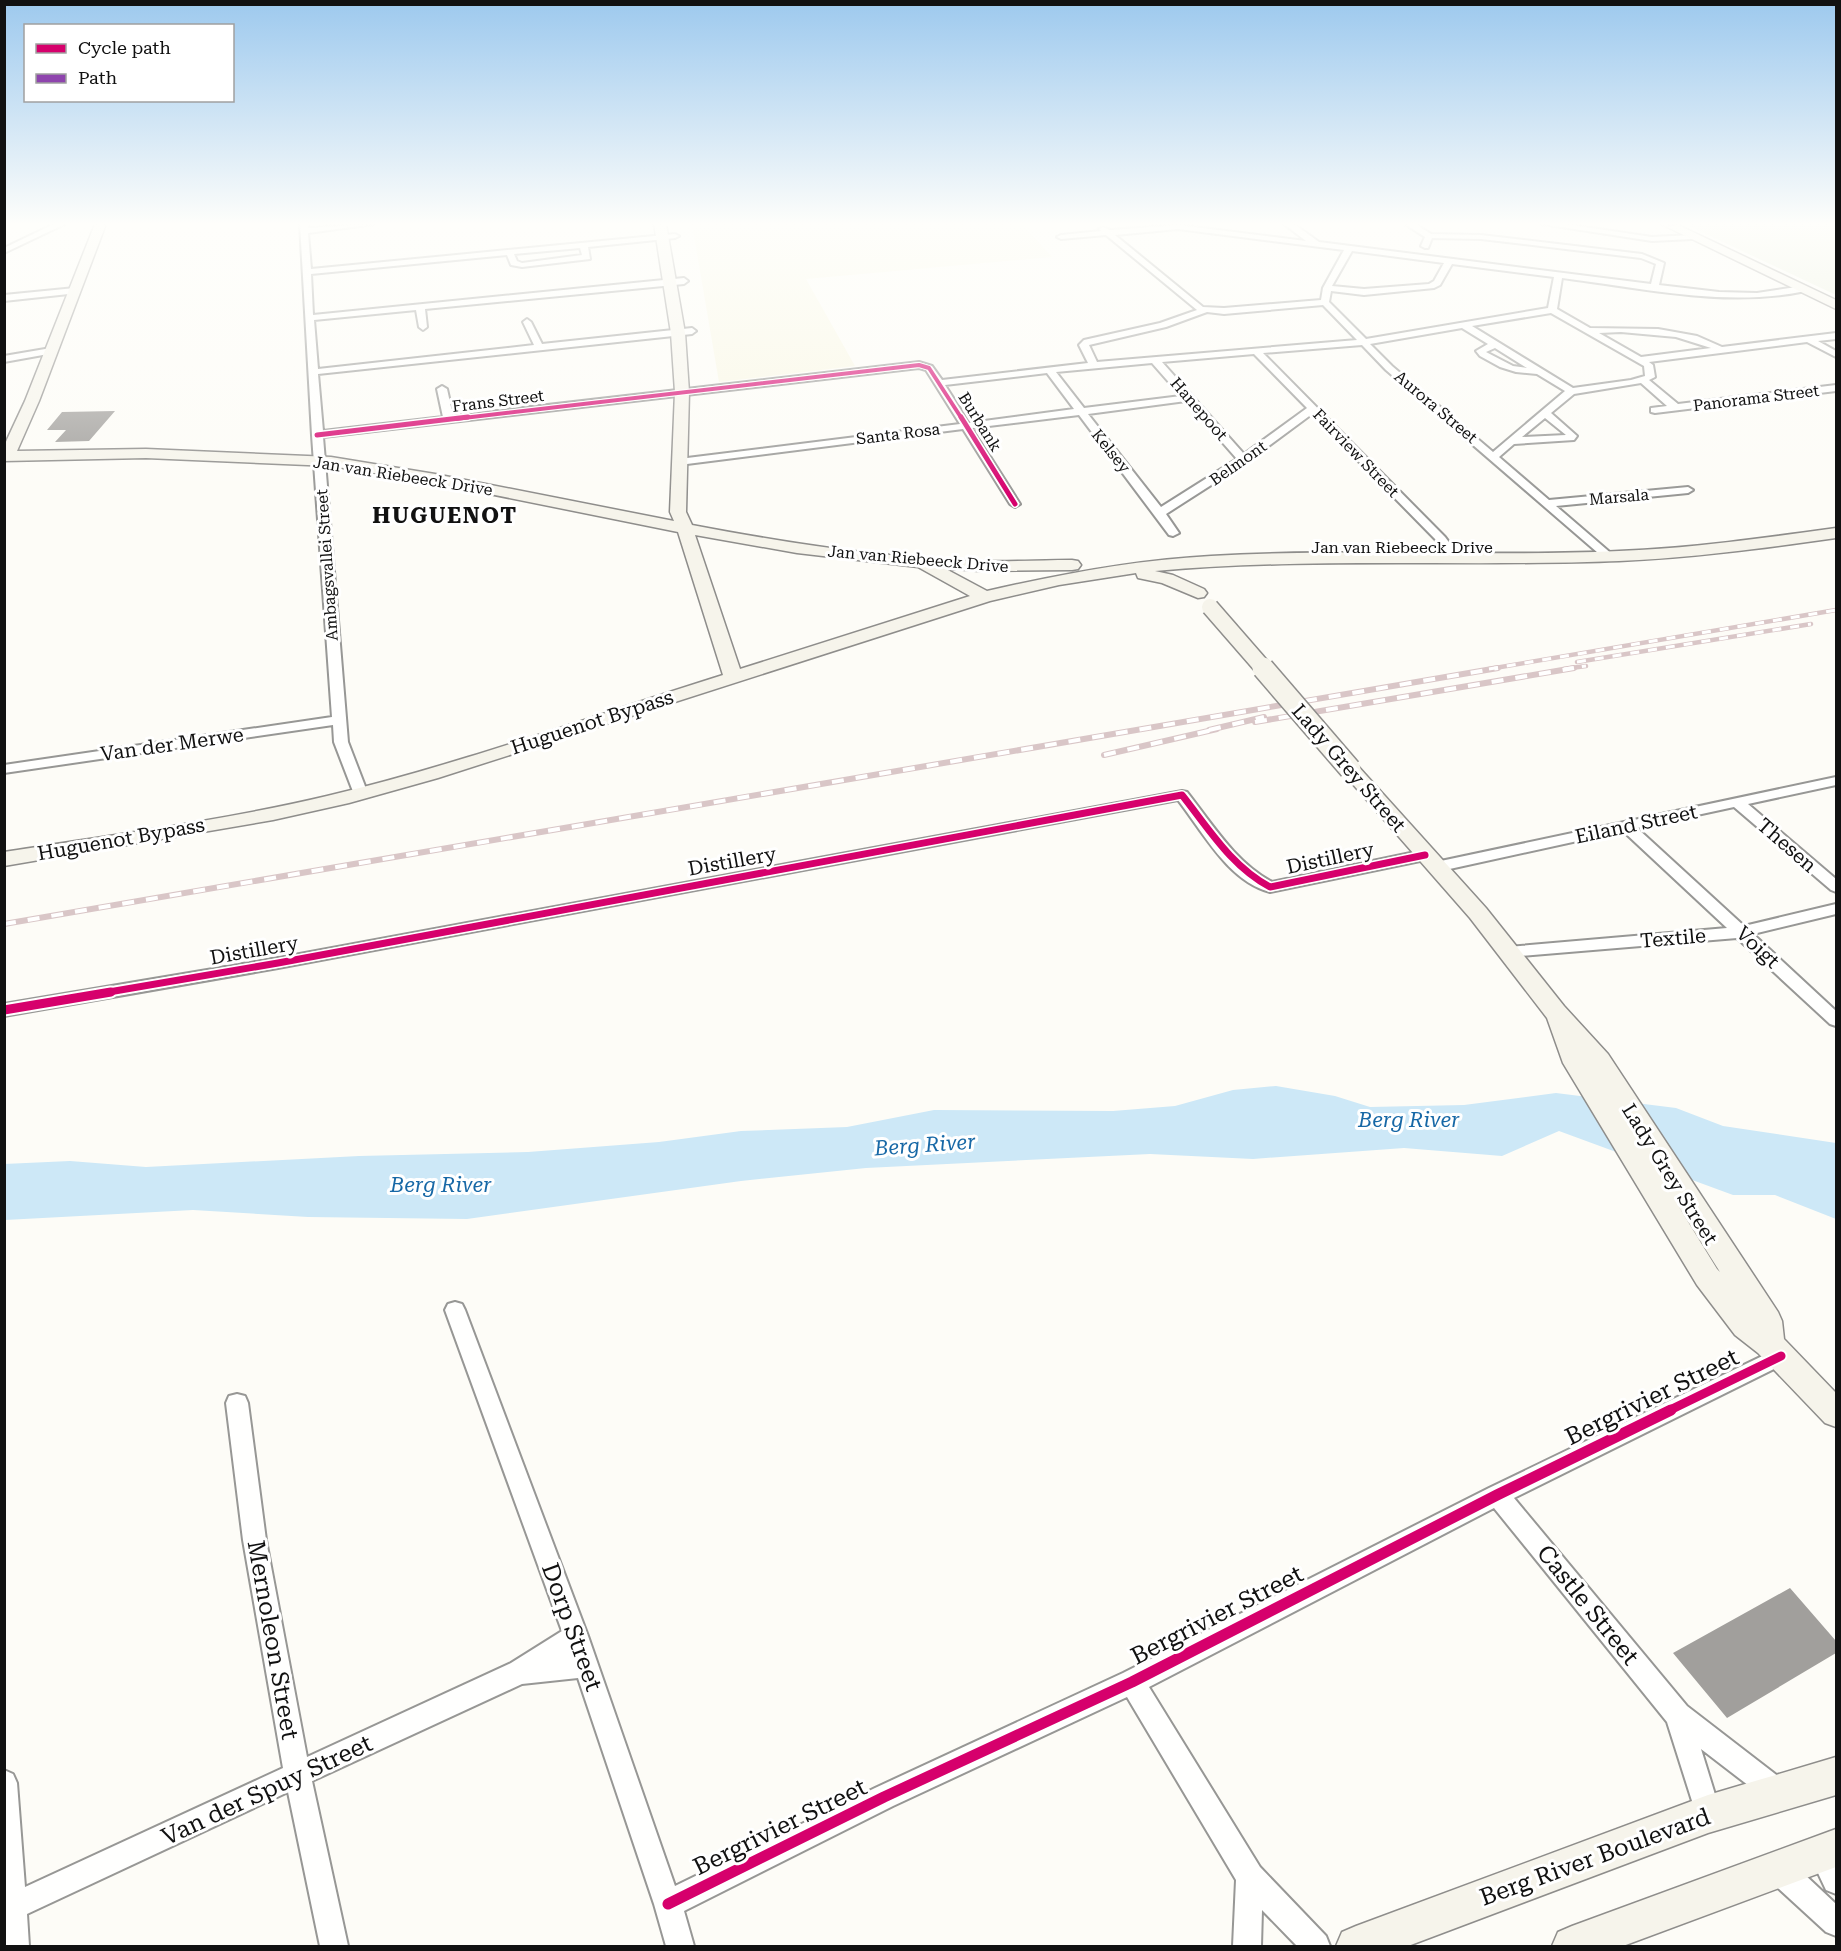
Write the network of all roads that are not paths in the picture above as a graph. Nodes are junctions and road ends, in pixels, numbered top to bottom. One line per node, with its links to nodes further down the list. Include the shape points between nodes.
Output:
1 (65, 315): 21 (main road)
2 (342, 315): 9 (street)
3 (421, 315): 12 (street)
4 (685, 315): 13 (main road)
5 (1192, 315): 28 (street, via 1163,326 1087,342 1085,350)
6 (1338, 315): 17 (street, Aurora Street)
7 (1520, 315): 11 (street)
8 (1561, 315): 14 (street)
9 (309, 318): 31 (street, Ambagsvallei Street)
10 (527, 322): 19 (street)
11 (1464, 324): 17 (street); 18 (street)
12 (423, 327)
13 (688, 332): 19 (street); 37 (main road)
14 (1590, 332): 20 (street, via 1622,329 1692,338); 26 (street)
15 (1836, 336): 16 (street)
16 (1808, 339): 20 (street); 23 (street)
17 (1364, 342): 22 (street); 52 (street, Aurora Street, via 1389,368)
18 (1496, 344): 30 (street); 30 (street, via 1481,351 1509,369)
19 (540, 349): 31 (street)
20 (1721, 350): 26 (street)
21 (51, 351): 24 (street); 51 (main road)
22 (1256, 351): 25 (street); 40 (street, Fairview Street)
23 (1836, 354)
24 (4, 359)
25 (1154, 359): 28 (street); 38 (street, Hanepoot)
26 (1639, 360): 32 (street, via 1650,369 1650,377)
27 (914, 365): 33 (street, Burbank, via 929,369); 37 (street, Frans Street)
28 (1094, 365): 29 (street)
29 (1048, 369): 33 (street); 42 (street, Kelsey)
30 (1540, 371): 36 (street)
31 (314, 372): 48 (street, Ambagsvallei Street)
32 (1644, 381): 36 (street); 39 (street, Panorama Street)
33 (939, 383): 45 (street, Burbank)
34 (1836, 388): 39 (street, Panorama Street)
35 (442, 389): 44 (street)
36 (1571, 391): 43 (street)
37 (682, 393): 44 (street, Frans Street); 55 (main road)
38 (1189, 398): 42 (street, Santa Rosa); 54 (street, Hanepoot)
39 (1675, 407): 41 (street, Panorama Street)
40 (1312, 409): 46 (street, Belmont); 47 (street, Fairview Street)
41 (1655, 410)
42 (1079, 411): 45 (street, Santa Rosa); 59 (street, Kelsey)
43 (1544, 413): 49 (street); 49 (street, via 1572,436)
44 (449, 420): 48 (street, Frans Street)
45 (965, 425): 50 (street, Santa Rosa); 58 (street, Burbank)
46 (1288, 427): 47 (street); 54 (street, Belmont)
47 (1331, 428): 65 (street, Fairview Street)
48 (318, 435): 53 (street, Ambagsvallei Street)
49 (1512, 441): 52 (street)
50 (696, 454): 55 (street, Santa Rosa); 61 (main road, via 694,515)
51 (6, 455): 53 (main road, Jan van Riebeeck Drive, via 142,453)
52 (1494, 456): 57 (street, Aurora Street)
53 (319, 460): 61 (main road, Jan van Riebeeck Drive); 72 (street, Ambagsvallei Street)
54 (1243, 460): 59 (street, Belmont)
55 (679, 462): 61 (main road, via 678,512)
56 (1688, 490): 57 (street, Marsala)
57 (1549, 503): 64 (street, Aurora Street)
58 (1015, 504)
59 (1160, 513): 63 (street, Kelsey)
60 (1836, 520): 64 (main road, Jan van Riebeeck Drive)
61 (685, 527): 67 (main road, Jan van Riebeeck Drive, via 791,547); 71 (main road)
62 (1836, 532): 64 (main road, Jan van Riebeeck Drive, via 1692,551)
63 (1173, 533)
64 (1603, 551): 65 (main road, Jan van Riebeeck Drive)
65 (1450, 552): 66 (main road, Jan van Riebeeck Drive)
66 (1170, 559): 67 (main road, Jan van Riebeeck Drive, via 1042,566); 68 (main road, Huguenot Bypass); 70 (main road, Lady Grey Street)
67 (914, 560): 69 (main road)
68 (1123, 571): 69 (main road, Huguenot Bypass, via 1047,582); 70 (main road, via 1162,578)
69 (984, 597): 71 (main road, Huguenot Bypass)
70 (1204, 600): 79 (main road, Lady Grey Street, bridge)
71 (733, 677): 75 (main road, Huguenot Bypass)
72 (339, 720): 73 (street, Van der Merwe); 75 (street, Ambagsvallei Street, via 341,742)
73 (4, 768)
74 (1836, 781): 76 (street, Eiland Street)
75 (361, 794): 78 (main road, Huguenot Bypass, via 199,827)
76 (1737, 802): 77 (street, Eiland Street); 80 (street, Thesen)
77 (1626, 826): 79 (street, Eiland Street); 82 (street, Voigt)
78 (4, 859)
79 (1431, 861): 83 (main road, Lady Grey Street); 84 (street, Distillery, via 1270,887 1240,868 1182,795)
80 (1836, 887)
81 (1836, 909): 82 (street, Textile)
82 (1742, 932): 83 (street, Textile); 85 (street, Voigt)
83 (1508, 952): 87 (main road, Lady Grey Street, via 1555,1012 1576,1063 1691,1230 1707,1277 1746,1326)
84 (4, 1010)
85 (1836, 1020)
86 (455, 1310): 91 (street, Dorp Street)
87 (1775, 1350): 89 (main road, Lady Grey Street); 90 (street, Bergrivier Street)
88 (237, 1403): 96 (street, Mernoleon Street, via 246,1486)
89 (1836, 1413)
90 (1497, 1495): 94 (street, Bergrivier Street); 95 (street, Castle Street)
91 (576, 1636): 92 (street, Dorp Street); 93 (street, Van der Spuy Street)
92 (586, 1665): 93 (street, Van der Spuy Street); 104 (street, Dorp Street)
93 (520, 1672): 96 (street, Van der Spuy Street)
94 (1132, 1682): 103 (street); 104 (street, Bergrivier Street, via 874,1802)
95 (1678, 1715): 99 (street, Castle Street); 100 (street, Castle Street)
96 (297, 1776): 105 (street, Van der Spuy Street); 108 (street, Mernoleon Street)
97 (1836, 1776): 99 (main road, Berg River Boulevard)
98 (4, 1783): 105 (street)
99 (1779, 1794): 100 (main road, Berg River Boulevard)
100 (1708, 1814): 112 (main road, Berg River Boulevard)
101 (1832, 1861): 102 (main road)
102 (1777, 1868): 106 (street); 113 (main road)
103 (1250, 1878): 110 (street); 111 (street)
104 (668, 1904): 109 (street, Dorp Street)
105 (13, 1906): 107 (street)
106 (1836, 1922)
107 (15, 1947)
108 (334, 1947)
109 (680, 1947)
110 (1247, 1947)
111 (1316, 1947)
112 (1356, 1947)
113 (1572, 1947)

